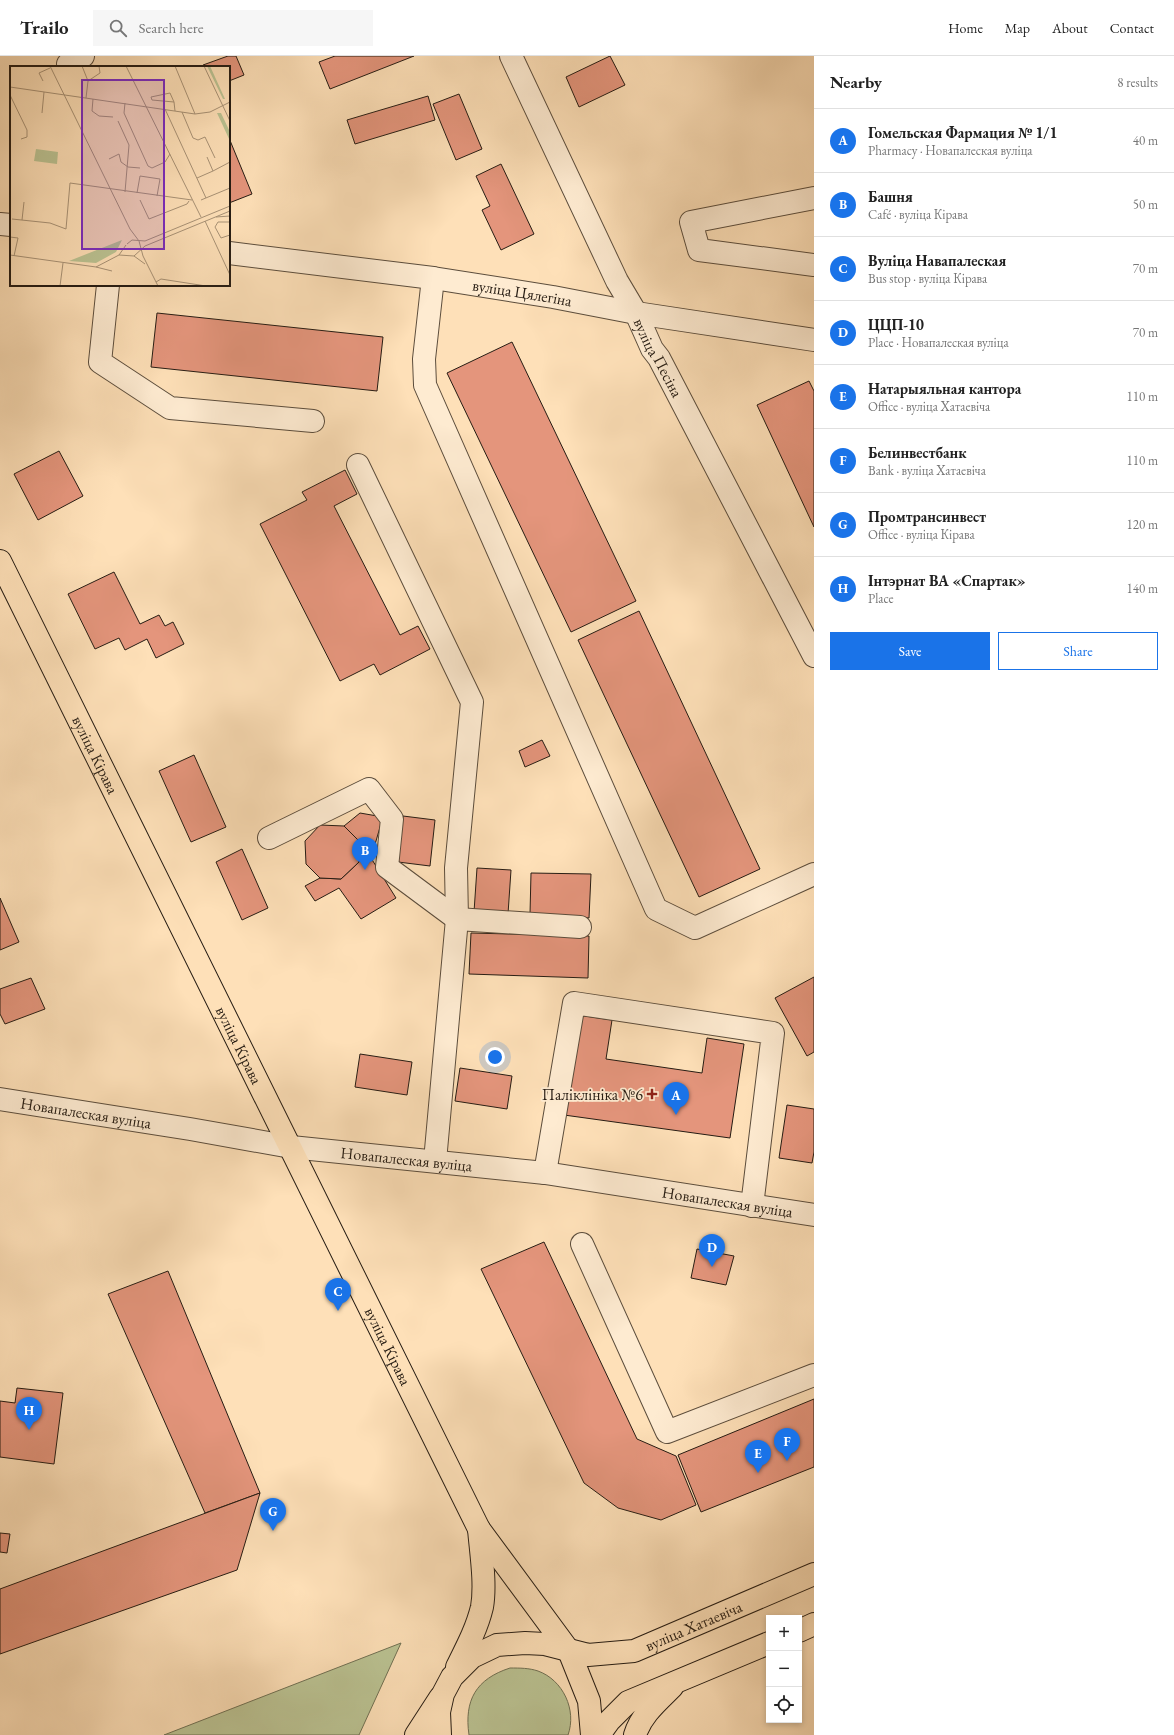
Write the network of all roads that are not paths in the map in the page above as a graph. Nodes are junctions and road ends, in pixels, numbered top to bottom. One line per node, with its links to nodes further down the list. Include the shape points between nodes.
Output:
1 (511, 56): 9 (street, вуліца Песіна, via 617,281)
2 (814, 198): 6 (street, via 690,222 698,250)
3 (0, 224): 4 (street)
4 (10, 225)
5 (230, 253): 7 (street, вуліца Цялегіна)
6 (814, 265)
7 (433, 278): 9 (street, вуліца Цялегіна); 16 (street, via 424,359 425,384 656,909 695,928)
8 (108, 286): 11 (street, via 100,362 170,408)
9 (636, 313): 10 (street, вуліца Цялегіна); 14 (street, вуліца Песіна, via 652,349)
10 (814, 340)
11 (313, 421)
12 (358, 465): 17 (street, via 472,702 456,868)
13 (0, 561): 20 (main road, вуліца Кірава)
14 (814, 656)
15 (269, 838): 17 (street, via 369,789 392,819 388,867)
16 (814, 874)
17 (457, 919): 18 (street); 21 (street)
18 (580, 927)
19 (0, 1099): 20 (street, Новапалеская вуліца)
20 (291, 1147): 21 (street, Новапалеская вуліца); 27 (main road, вуліца Кірава)
21 (435, 1161): 22 (street, Новапалеская вуліца)
22 (545, 1173): 23 (street, Новапалеская вуліца); 23 (street, via 574,1003 773,1033)
23 (752, 1206): 24 (street, Новапалеская вуліца)
24 (814, 1215)
25 (582, 1244): 26 (street, via 667,1432)
26 (814, 1375)
27 (479, 1529): 32 (main road, вуліца Кірава); 34 (main road, вуліца Кірава, via 482,1606 473,1635)
28 (814, 1574): 32 (main road, вуліца Хатаевіча, via 634,1651 588,1655)
29 (814, 1624): 30 (main road)
30 (802, 1629)
31 (766, 1644): 33 (main road)
32 (569, 1651): 34 (main road, вуліца Хатаевіча, via 545,1644 497,1645 472,1657); 37 (main road, вуліца Кірава, via 589,1701)
33 (679, 1681): 38 (main road, via 628,1702); 39 (main road, via 653,1705 638,1726)
34 (448, 1686): 35 (main road); 36 (main road, via 439,1712)
35 (416, 1735)
36 (440, 1735)
37 (592, 1735)
38 (599, 1735)
39 (635, 1735)

